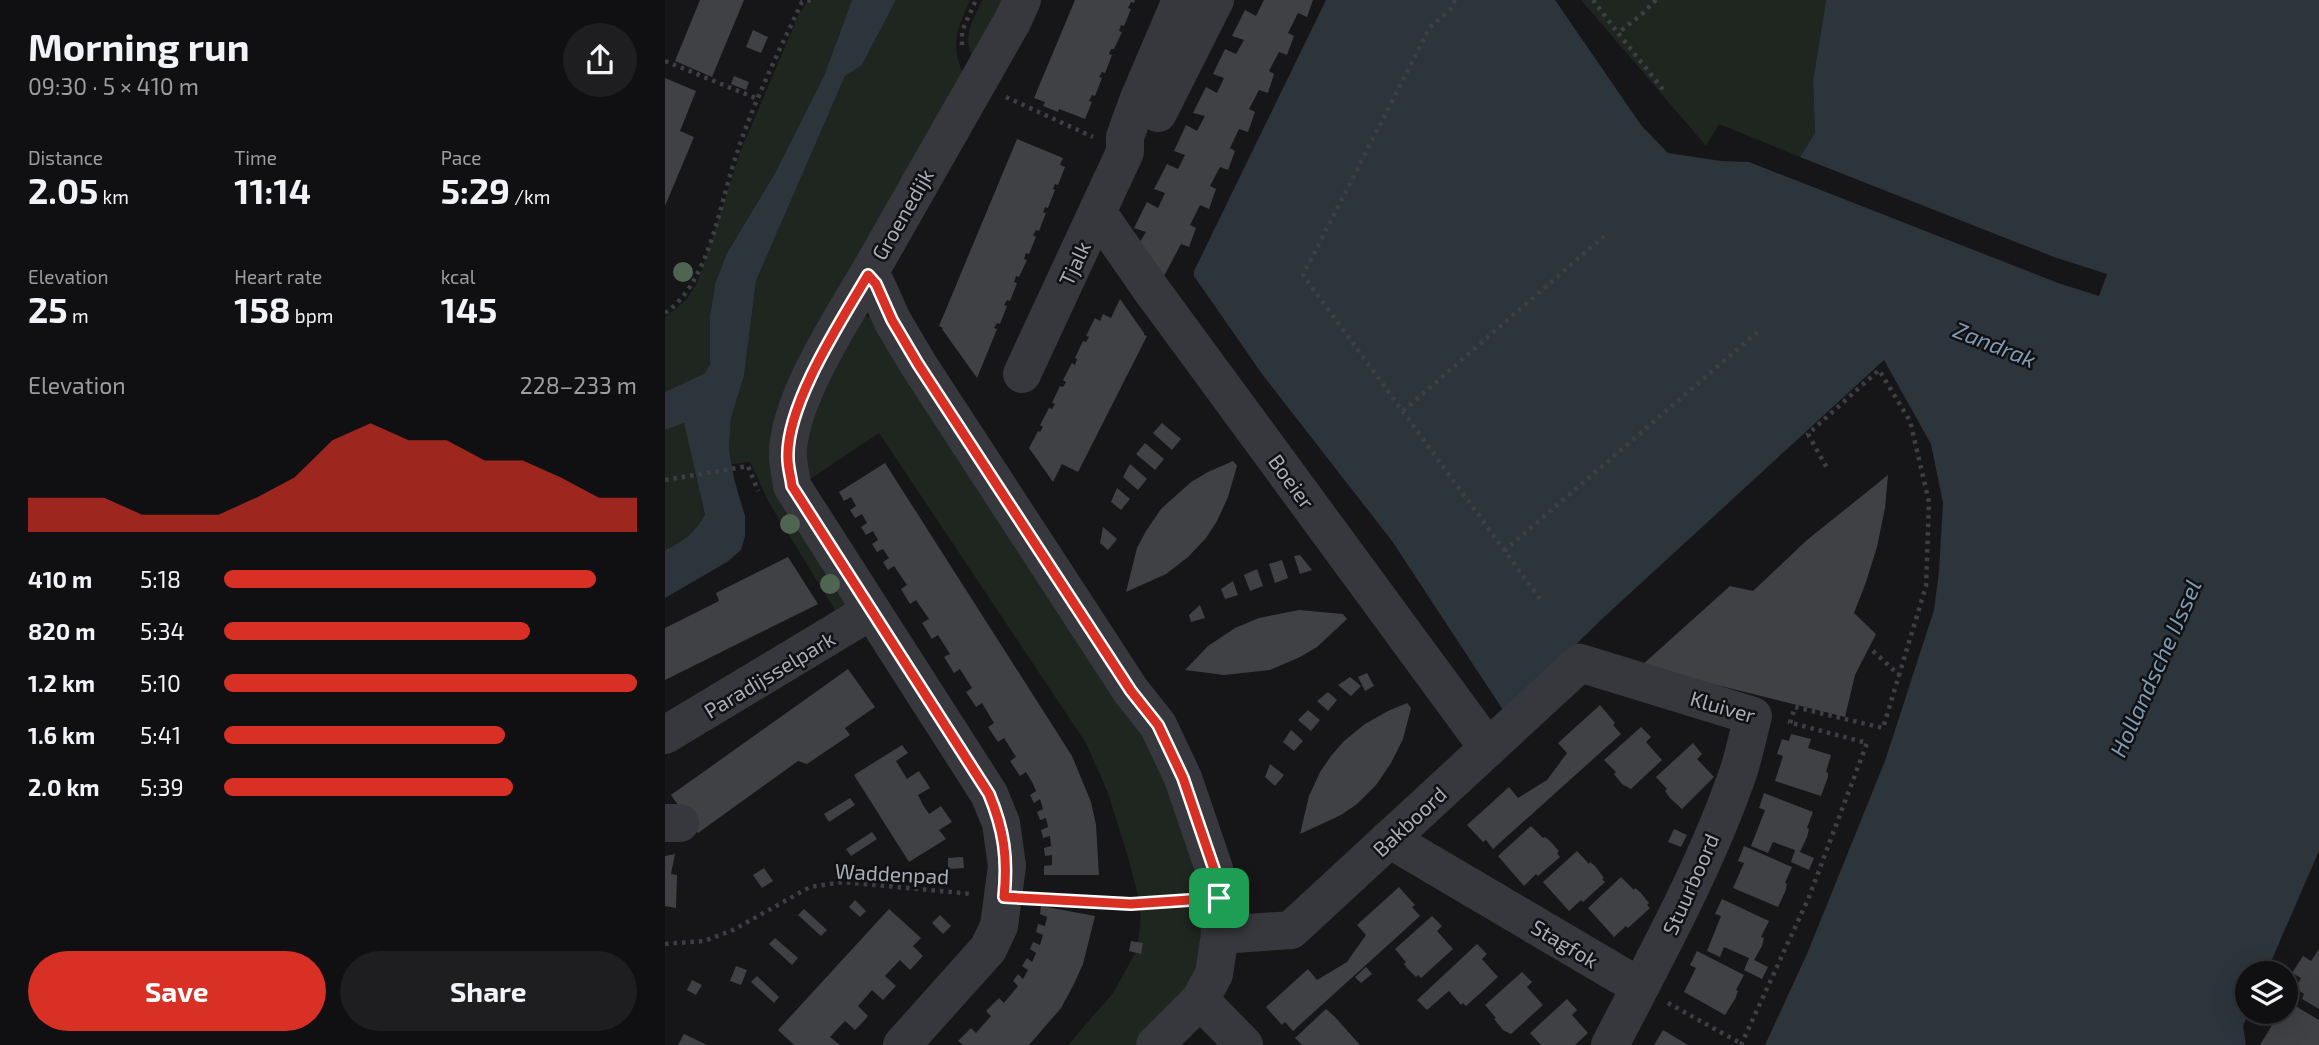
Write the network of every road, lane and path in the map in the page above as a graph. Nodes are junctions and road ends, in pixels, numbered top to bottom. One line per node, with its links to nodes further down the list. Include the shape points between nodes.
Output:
1 (811, 0): 8 (path)
2 (1022, 0): 17 (street, Groenedijk)
3 (1181, 0): 14 (street, Tjalk, via 1138,101 1125,137)
4 (1215, 0): 14 (street, Tjalk, via 1161,109 1138,144)
5 (1455, 0): 21 (path, via 1430,27 1303,275)
6 (1593, 0): 9 (path)
7 (1657, 0): 9 (path)
8 (799, 1): 13 (path)
9 (1618, 33): 11 (path)
10 (665, 61): 13 (path)
11 (1665, 92)
12 (1004, 97): 14 (path)
13 (758, 99): 18 (path, via 696,280 684,297)
14 (1125, 152): 15 (street, Tjalk)
15 (1098, 212): 20 (street, Tjalk); 34 (street, Boeier)
16 (1604, 236): 21 (path)
17 (868, 275): 27 (street, via 821,355 791,433 788,458 792,486); 37 (street, Groenedijk, via 918,364 1131,691 1158,725 1214,869)
18 (666, 310)
19 (1761, 329): 25 (path)
20 (1022, 374)
21 (1403, 411): 25 (path)
22 (748, 466): 24 (path)
23 (1828, 470): 30 (path, via 1808,434 1879,370 1910,421 1929,502 1926,586)
24 (665, 480)
25 (1504, 551): 26 (path)
26 (1540, 600)
27 (871, 611): 33 (street, Paradijsselpark); 36 (street, via 989,794 1001,823 1007,866)
28 (1873, 652): 30 (path)
29 (1580, 663): 31 (street, Kluiver); 34 (street, Bakboord)
30 (1900, 676): 32 (path, via 1884,728 1795,707)
31 (1753, 716): 32 (path, Kluiver); 39 (street, Stuurboord, via 1738,772 1705,854)
32 (1790, 723): 45 (path, Kluiver, via 1867,743 1809,897)
33 (665, 735)
34 (1488, 748): 35 (street, Bakboord)
35 (1389, 839): 37 (street, Bakboord, via 1291,930); 39 (street, Stagfok)
36 (1004, 897): 37 (path, Waddenpad, via 1131,904); 38 (path, Waddenpad, via 843,882 810,887 704,941); 41 (street, via 999,926 988,949)
37 (1219, 917): 40 (street, Groenedijk, via 1214,974)
38 (665, 944)
39 (1640, 987): 44 (street, Stuurboord); 45 (path)
40 (1200, 1000): 42 (street, Groenedijk); 43 (street)
41 (902, 1045)
42 (1155, 1045)
43 (1244, 1045)
44 (1610, 1045)
45 (1742, 1045)

